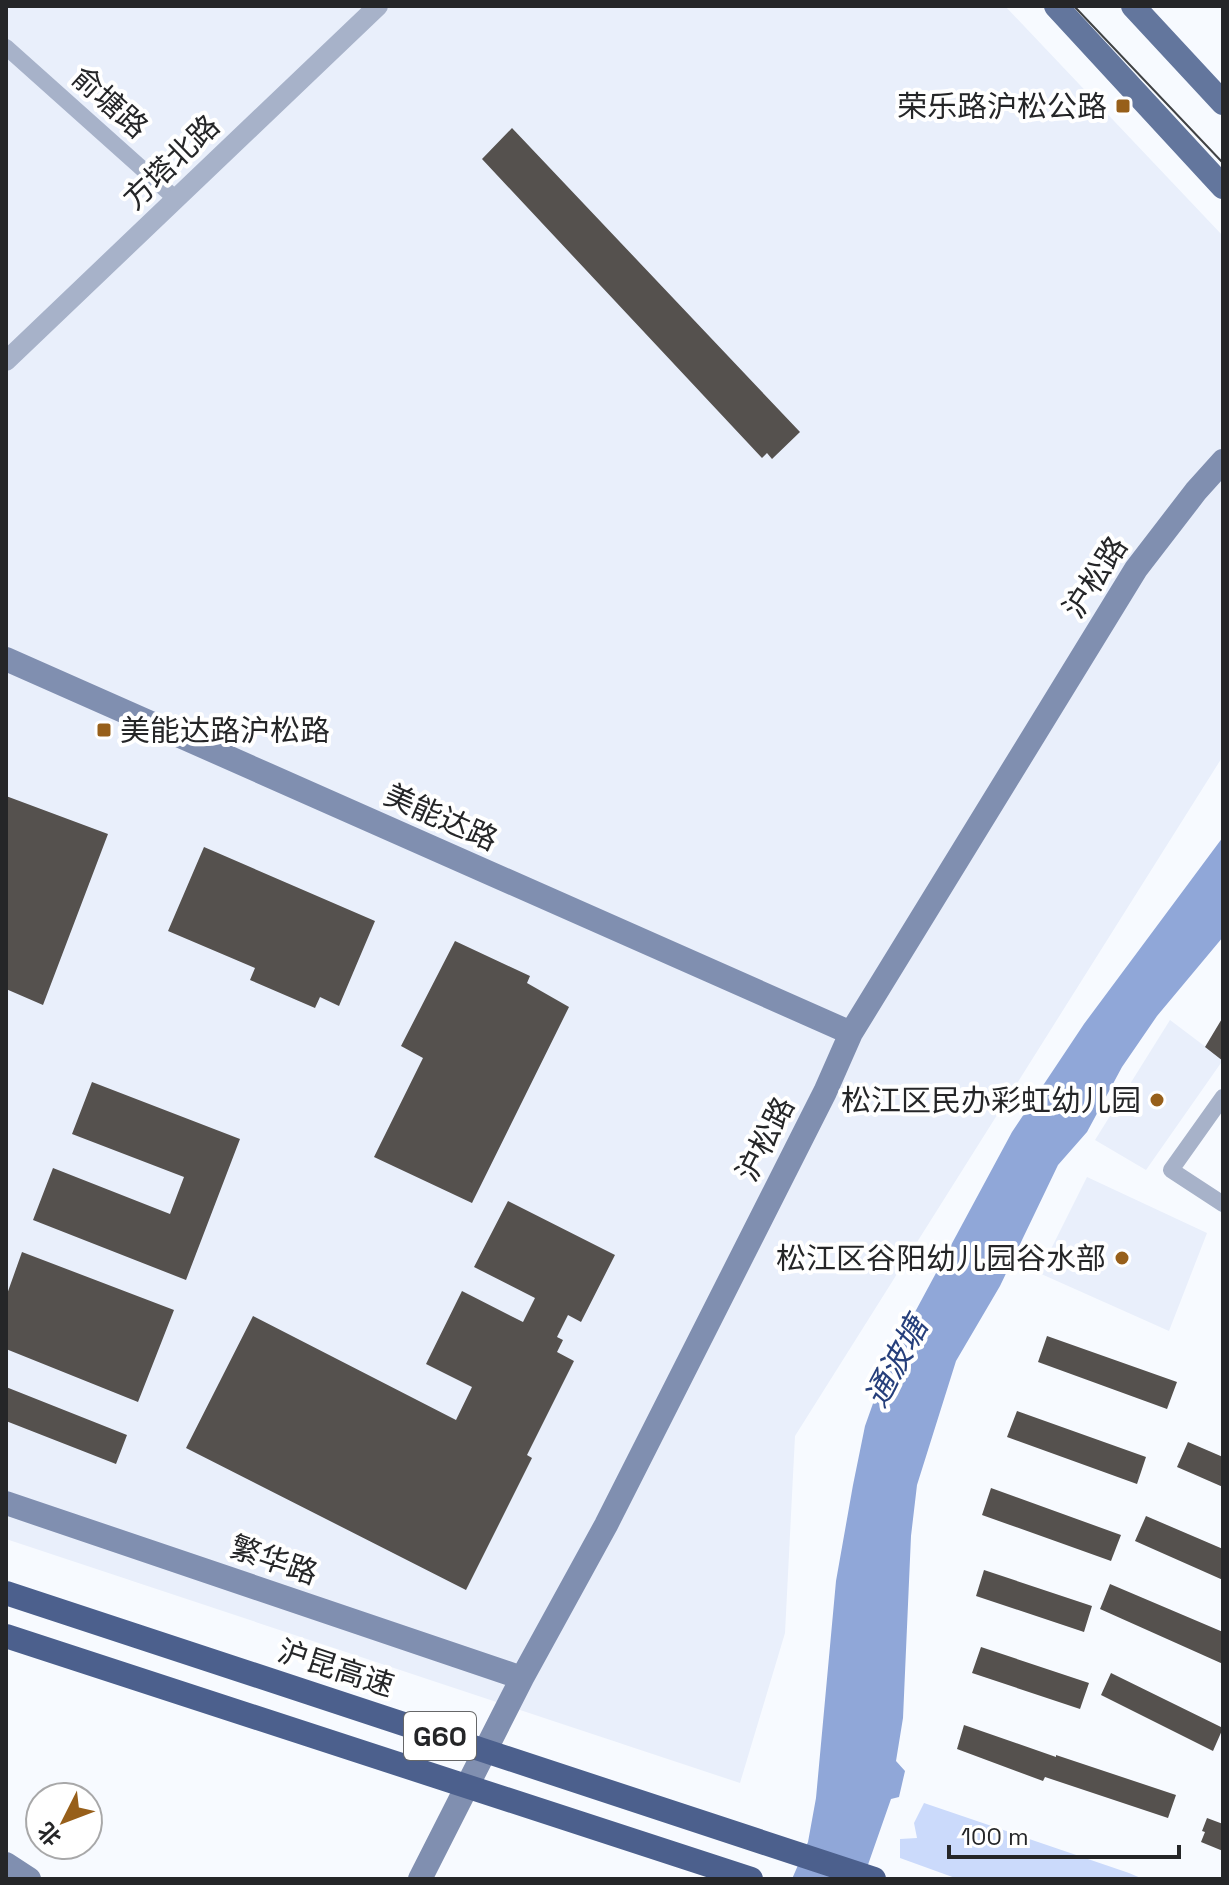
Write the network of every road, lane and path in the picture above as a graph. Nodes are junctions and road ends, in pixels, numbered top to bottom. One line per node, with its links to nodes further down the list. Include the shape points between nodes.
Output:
1 (378, 6): 7 (street, 方塔北路)
2 (1056, 6): 6 (main road)
3 (1133, 6): 5 (main road)
4 (6, 47): 7 (street, 俞塘路)
5 (1223, 103)
6 (1223, 187)
7 (176, 199): 8 (street, 方塔北路)
8 (6, 361)
9 (1223, 461): 11 (main road, 沪松路, via 1136,569)
10 (6, 659): 11 (main road, 美能达路)
11 (851, 1033): 17 (main road, 沪松路, via 606,1525)
12 (1223, 1097): 13 (street, via 1171,1170)
13 (1223, 1204)
14 (6, 1503): 17 (main road, 繁华路)
15 (6, 1593): 22 (highway, 沪昆高速 / G60)
16 (6, 1636): 21 (highway, G60)
17 (522, 1678): 20 (main road, 沪松路)
18 (6, 1864): 19 (main road)
19 (29, 1879)
20 (420, 1879)
21 (751, 1879)
22 (874, 1879)

